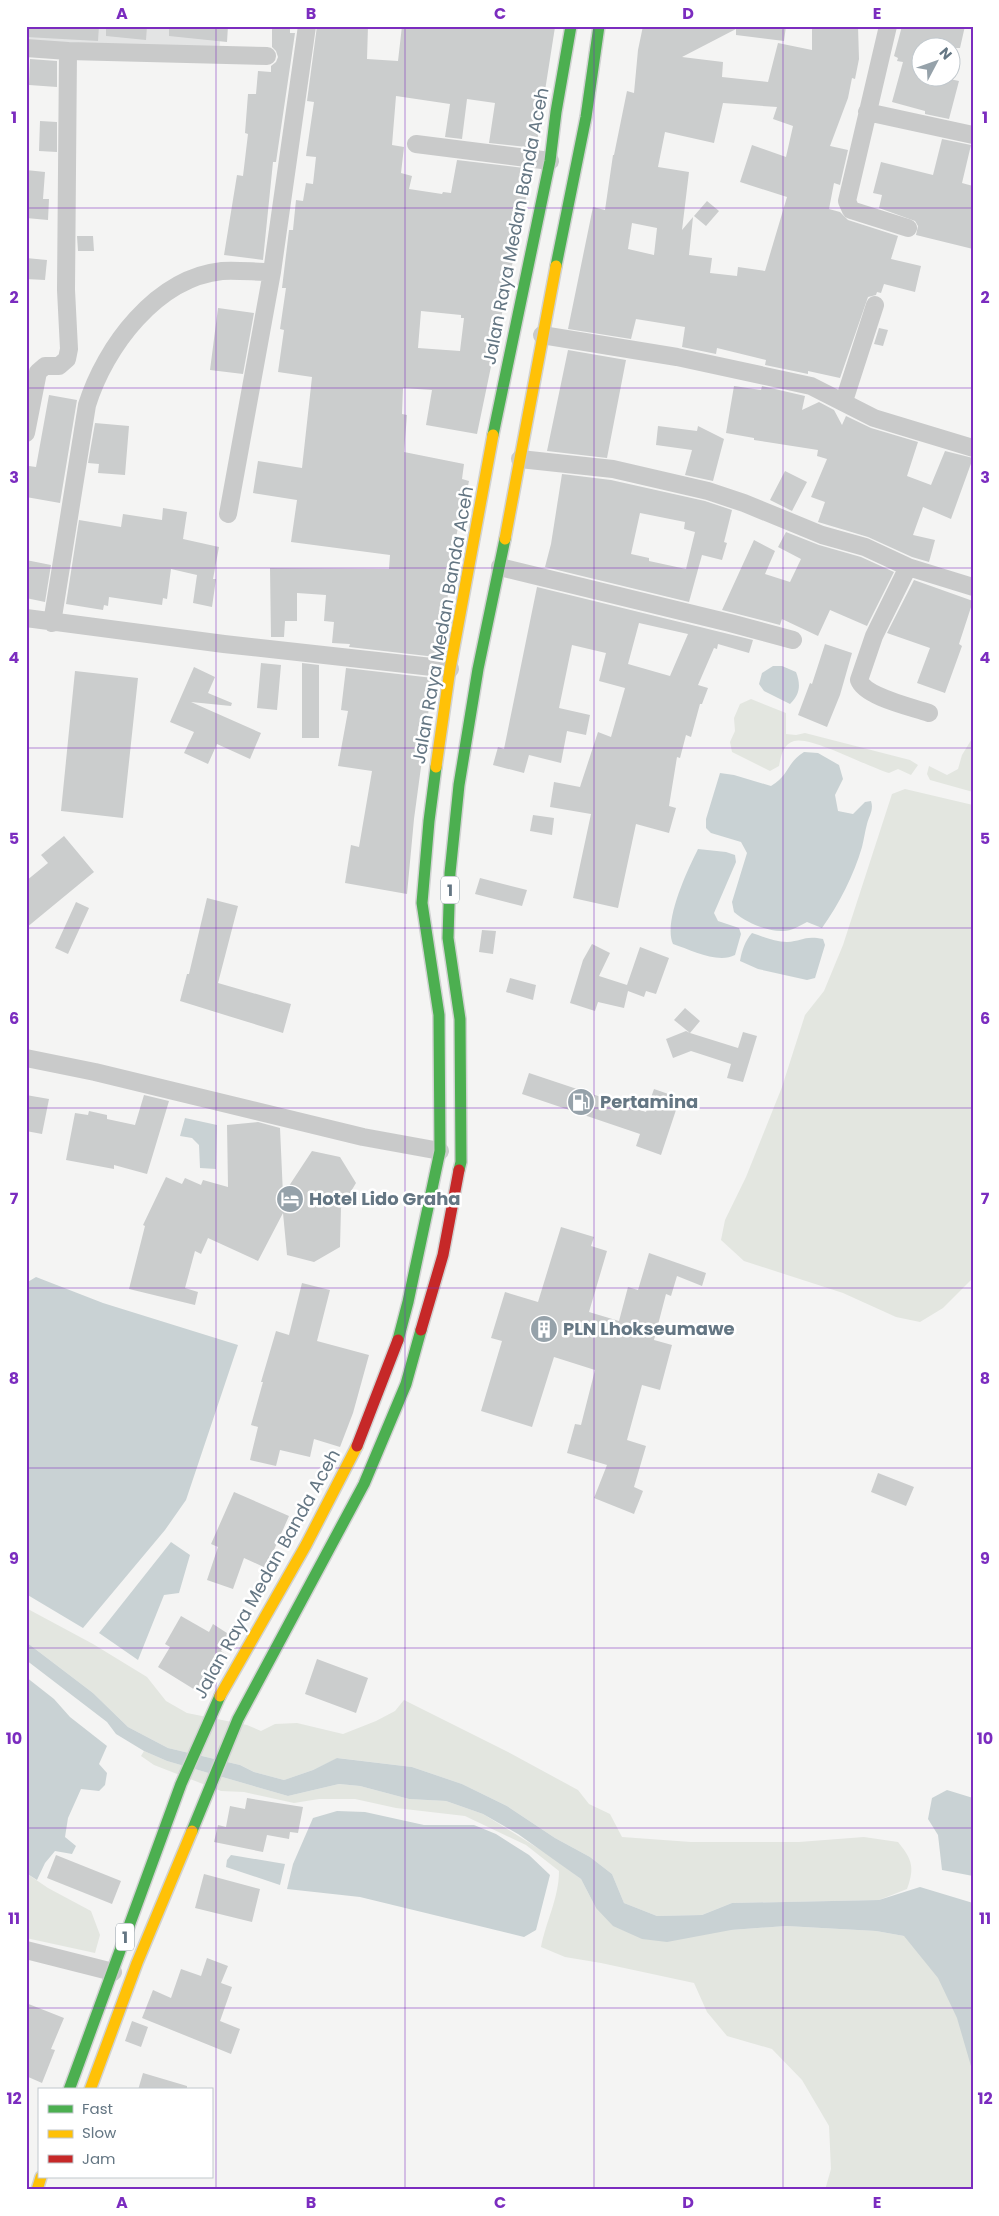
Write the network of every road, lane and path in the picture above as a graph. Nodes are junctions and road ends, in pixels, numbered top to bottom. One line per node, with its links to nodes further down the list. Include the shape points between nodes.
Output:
1 (307, 26): 13 (street)
2 (571, 26): 11 (highway, Jalan Raya Medan Banda Aceh / 1)
3 (599, 26): 15 (highway, 1, via 586,118)
4 (888, 26): 8 (street)
5 (26, 48): 6 (street)
6 (68, 51): 7 (street); 16 (street, via 66,290 69,354 59,366 45,366)
7 (266, 56)
8 (867, 112): 9 (street); 12 (street, via 848,206 851,210)
9 (973, 135)
10 (416, 144): 11 (street)
11 (550, 161): 28 (highway, Jalan Raya Medan Banda Aceh / 1, via 496,422)
12 (908, 228)
13 (272, 272): 21 (street); 26 (street, via 221,271 193,279 168,292 134,321 104,362 87,405)
14 (875, 305): 17 (street)
15 (542, 335): 17 (street, via 677,357 811,386); 20 (highway, 1)
16 (32, 375): 18 (street)
17 (844, 401): 19 (street, via 874,418)
18 (26, 433)
19 (973, 448)
20 (520, 459): 22 (street, via 613,469 699,489 744,503 822,535 865,547); 23 (highway, 1)
21 (228, 514)
22 (908, 567): 24 (street); 29 (street, via 874,636 859,680 873,694)
23 (500, 568): 27 (street); 33 (highway, 1, via 478,669 459,786 450,873 448,938 460,1019 461,1162 443,1255 406,1384 364,1484)
24 (973, 587)
25 (26, 618): 26 (street)
26 (52, 623): 28 (street)
27 (793, 640)
28 (450, 669): 31 (highway, Jalan Raya Medan Banda Aceh / 1, via 429,821 422,903 439,1015)
29 (929, 713)
30 (26, 1058): 31 (street, via 363,1137)
31 (440, 1151): 32 (highway, Jalan Raya Medan Banda Aceh / 1, via 394,1353 355,1451)
32 (306, 1545): 33 (highway); 35 (highway, Jalan Raya Medan Banda Aceh / 1, via 213,1708 181,1784)
33 (326, 1555): 37 (highway, 1, via 238,1719 137,1963)
34 (26, 1950): 35 (street)
35 (112, 1972): 36 (highway, Jalan Raya Medan Banda Aceh / 1)
36 (70, 2088)
37 (91, 2088)
38 (41, 2178): 39 (highway)
39 (37, 2190)

